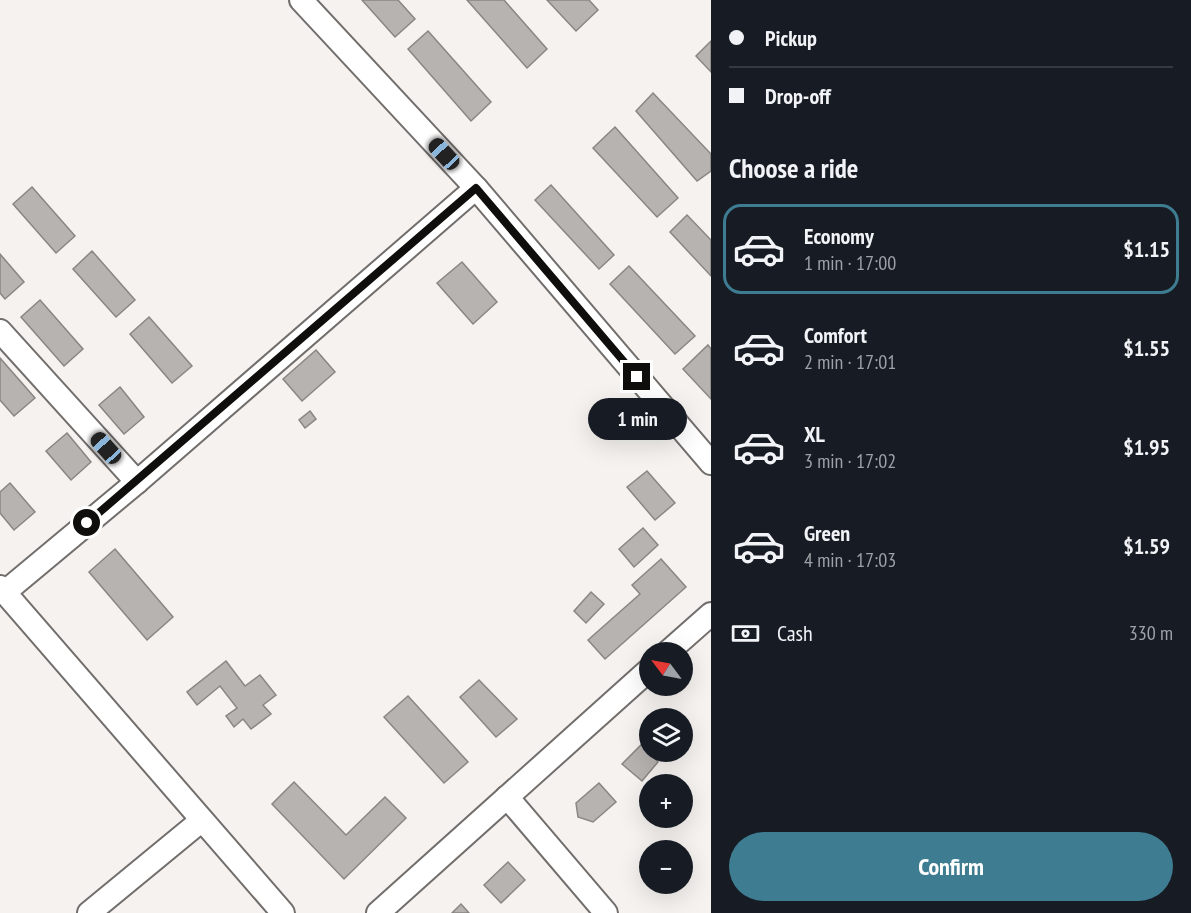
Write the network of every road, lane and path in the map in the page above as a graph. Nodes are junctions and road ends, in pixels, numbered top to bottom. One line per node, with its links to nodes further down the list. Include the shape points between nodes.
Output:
1 (301, 0): 2 (street)
2 (476, 188): 4 (street); 5 (street)
3 (0, 331): 5 (street)
4 (711, 463)
5 (137, 482): 6 (street)
6 (2, 589): 11 (street)
7 (711, 614): 8 (street)
8 (679, 642)
9 (639, 679): 10 (street)
10 (507, 797): 14 (street); 15 (street)
11 (202, 819): 12 (street); 13 (street)
12 (89, 913)
13 (283, 913)
14 (378, 913)
15 (606, 913)

